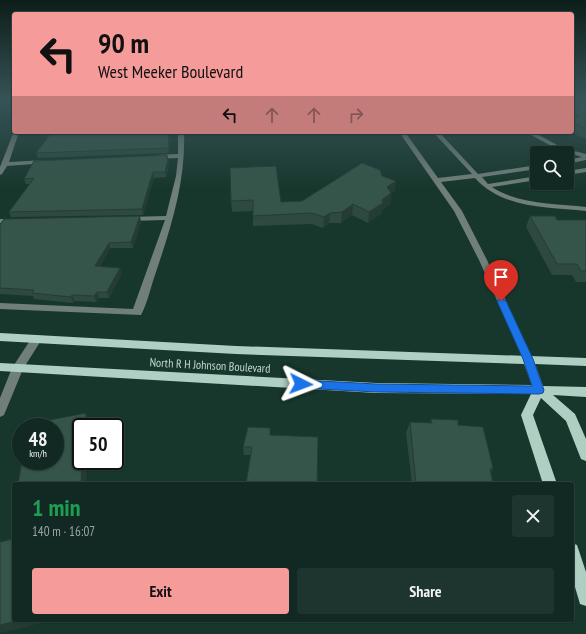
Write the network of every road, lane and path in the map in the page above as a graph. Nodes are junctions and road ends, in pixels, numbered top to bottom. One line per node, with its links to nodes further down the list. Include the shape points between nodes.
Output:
1 (15, 134): 11 (street)
2 (181, 134): 6 (street)
3 (403, 134): 18 (street)
4 (438, 134): 16 (street)
5 (532, 134): 7 (street, via 561,149)
6 (181, 156): 8 (street); 21 (street, via 179,180)
7 (586, 157): 9 (street)
8 (151, 158)
9 (574, 160)
10 (51, 162): 11 (street)
11 (3, 163): 15 (street)
12 (530, 168): 16 (street)
13 (586, 170): 14 (street)
14 (574, 172)
15 (0, 173)
16 (477, 176): 18 (street); 19 (street)
17 (530, 179): 19 (street)
18 (437, 180): 28 (street, via 471,236)
19 (486, 186): 20 (street, via 507,198)
20 (586, 210)
21 (168, 218): 22 (street); 25 (street, via 137,313)
22 (122, 219)
23 (23, 220): 24 (street)
24 (0, 221)
25 (0, 306)
26 (0, 337): 27 (main road, North R H Johnson Boulevard)
27 (37, 339): 28 (main road, North R H Johnson Boulevard, via 236,350); 31 (street)
28 (528, 359): 29 (main road, North R H Johnson Boulevard); 32 (main road)
29 (586, 362)
30 (0, 367): 31 (main road, North R H Johnson Boulevard)
31 (18, 368): 32 (main road, North R H Johnson Boulevard, via 376,388); 34 (street)
32 (539, 390): 33 (main road, North R H Johnson Boulevard); 35 (main road, via 571,418); 36 (main road, via 527,415)
33 (586, 392)
34 (0, 412)
35 (586, 455)
36 (549, 482)
37 (574, 557): 38 (main road)
38 (586, 598)

